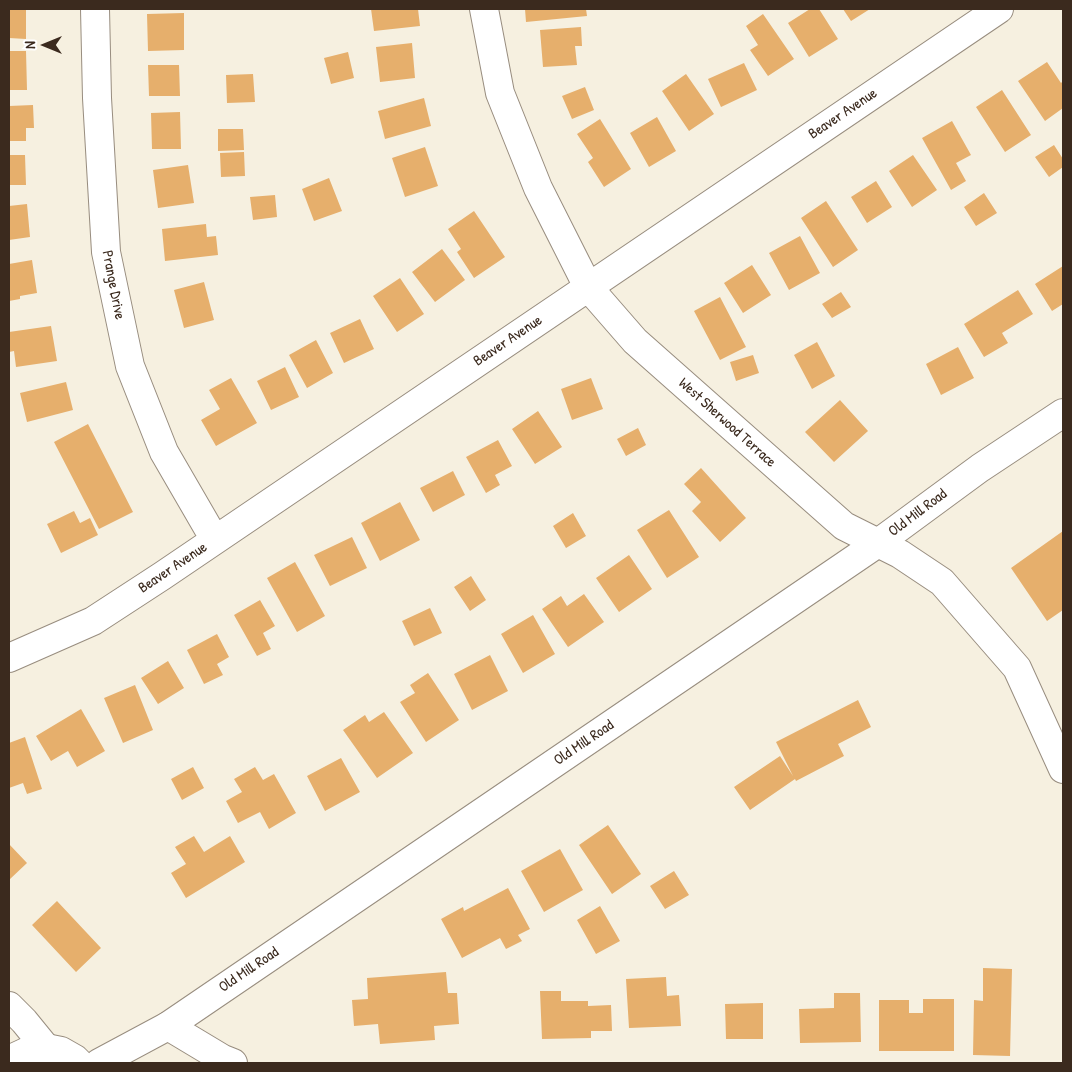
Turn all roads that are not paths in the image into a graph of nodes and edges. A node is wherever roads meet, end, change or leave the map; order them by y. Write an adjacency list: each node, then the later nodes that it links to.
1 (95, 9): 6 (street, Prange Drive)
2 (484, 9): 4 (street, West Sherwood Terrace)
3 (999, 9): 4 (street, Beaver Avenue)
4 (588, 287): 6 (street, Beaver Avenue); 7 (street, West Sherwood Terrace)
5 (1063, 413): 7 (street, Old Mill Road)
6 (215, 540): 8 (street, Beaver Avenue)
7 (878, 543): 9 (street, West Sherwood Terrace); 11 (street, Old Mill Road)
8 (9, 658)
9 (1063, 769)
10 (9, 1006): 12 (street)
11 (168, 1026): 15 (street, Old Mill Road); 16 (street)
12 (46, 1048): 13 (street); 14 (street)
13 (9, 1062)
14 (79, 1063)
15 (99, 1063)
16 (233, 1063)

